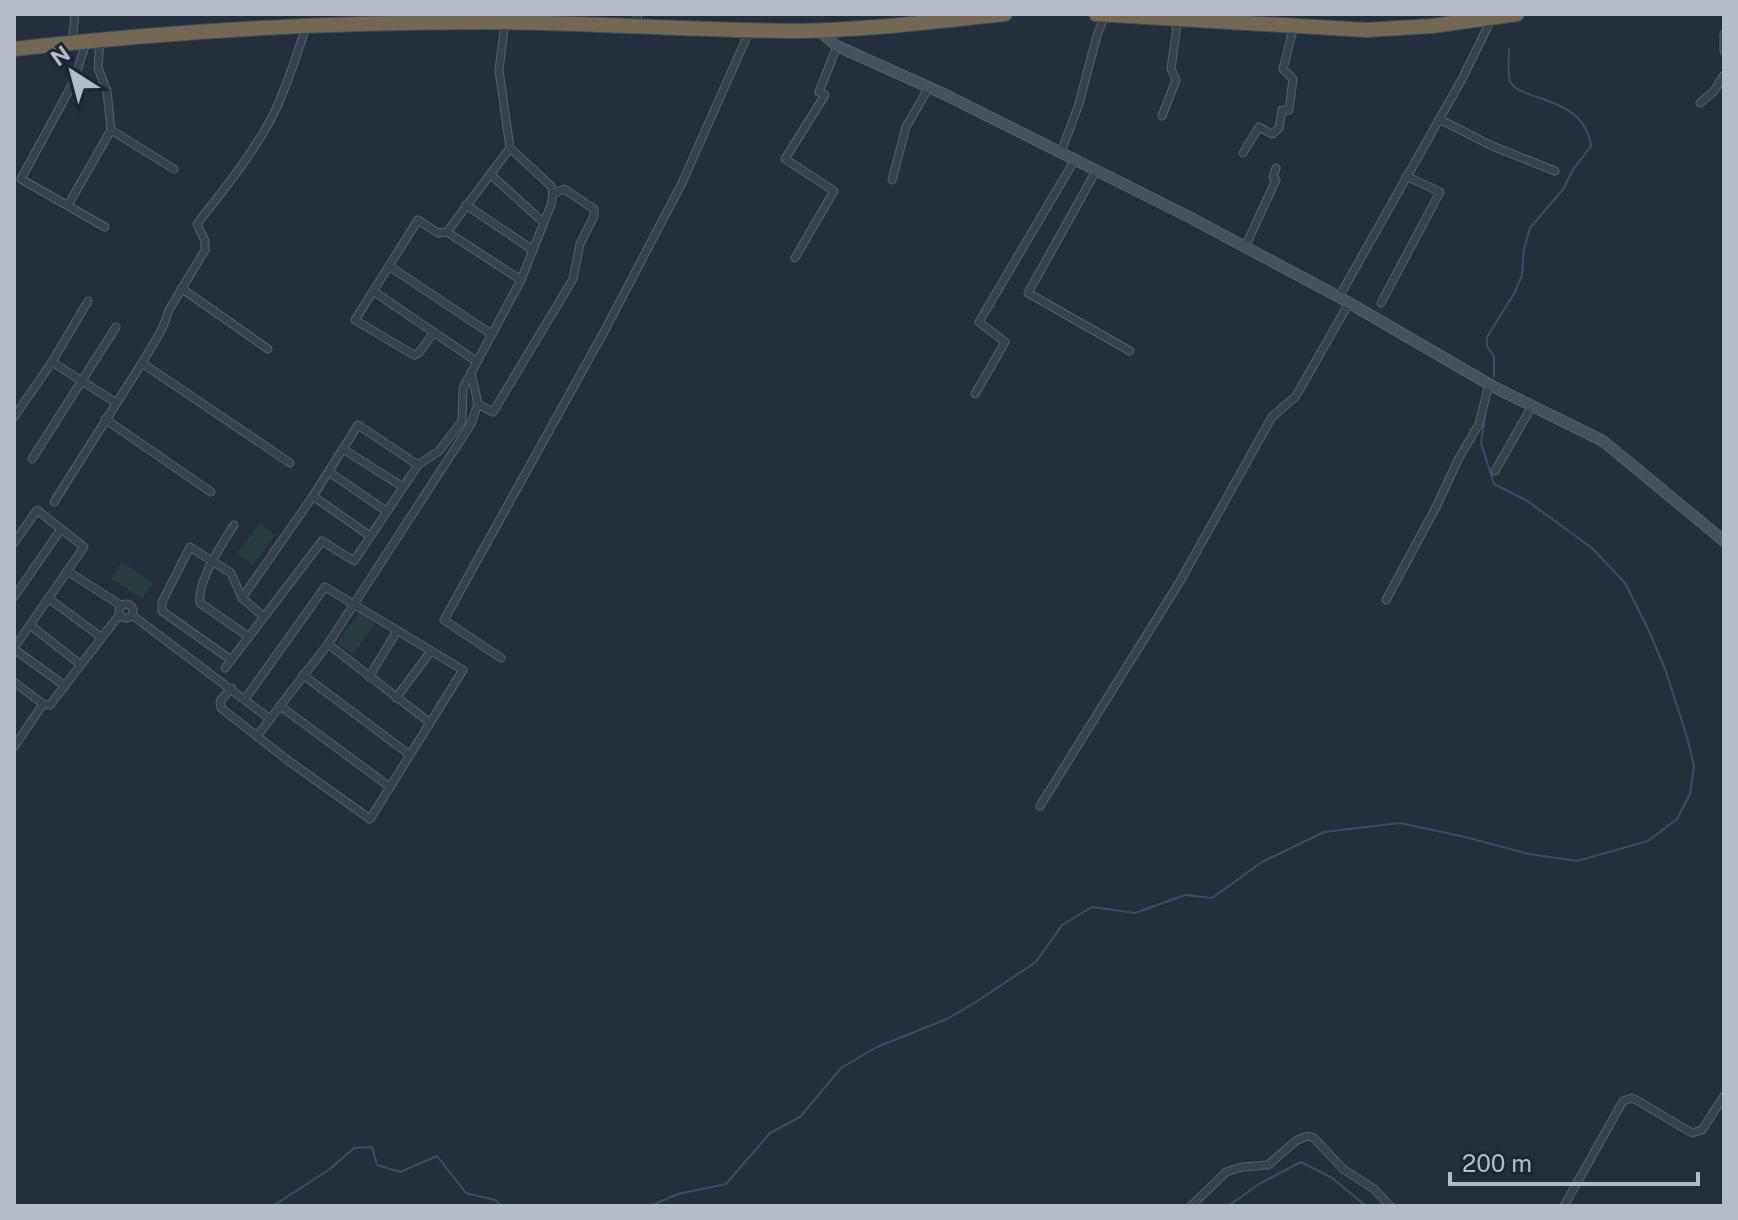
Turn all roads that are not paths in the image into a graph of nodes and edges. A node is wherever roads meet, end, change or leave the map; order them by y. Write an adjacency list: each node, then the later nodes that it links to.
1 (75, 14): 15 (street)
2 (1005, 14): 13 (highway)
3 (1096, 14): 4 (highway)
4 (1105, 14): 7 (highway); 26 (street)
5 (1517, 14): 6 (highway)
6 (1492, 17): 11 (highway); 23 (street)
7 (1178, 18): 11 (highway); 22 (street)
8 (637, 20): 9 (highway); 12 (highway)
9 (505, 22): 10 (highway); 25 (street)
10 (307, 25): 15 (highway); 47 (street)
11 (1294, 26): 27 (street)
12 (750, 30): 13 (highway); 101 (street)
13 (818, 30): 16 (street)
14 (1724, 34): 18 (street)
15 (86, 41): 17 (highway); 24 (street); 37 (street)
16 (837, 46): 20 (street); 44 (street)
17 (14, 49)
18 (1724, 51)
19 (1724, 75): 21 (street)
20 (929, 87): 26 (street); 35 (street)
21 (1700, 103)
22 (1162, 116)
23 (1439, 119): 32 (street); 34 (street)
24 (111, 130): 30 (street); 37 (street)
25 (510, 148): 33 (street); 36 (street)
26 (1061, 152): 28 (street)
27 (1243, 153)
28 (1074, 161): 31 (street); 63 (street)
29 (1276, 168): 42 (street)
30 (174, 169)
31 (1096, 171): 42 (street); 56 (street)
32 (1555, 171)
33 (490, 174): 38 (street); 39 (street)
34 (1406, 176): 49 (street); 51 (street)
35 (892, 180)
36 (553, 194): 39 (street); 65 (street)
37 (68, 205): 40 (street)
38 (466, 205): 41 (street); 43 (street)
39 (543, 222): 43 (street)
40 (105, 227)
41 (447, 232): 45 (street); 46 (street)
42 (1245, 247): 49 (street)
43 (533, 250): 46 (street)
44 (795, 258)
45 (389, 266): 48 (street); 54 (street)
46 (521, 280): 54 (street)
47 (181, 288): 55 (street); 59 (street)
48 (373, 291): 53 (street); 53 (street)
49 (1344, 300): 62 (street); 121 (street)
50 (88, 301): 58 (street)
51 (1381, 303)
52 (116, 327): 61 (street)
53 (434, 332): 57 (street)
54 (491, 334): 57 (street)
55 (268, 349)
56 (1130, 351)
57 (476, 361): 60 (street)
58 (52, 362): 61 (street); 67 (street)
59 (142, 363): 64 (street); 71 (street)
60 (471, 370): 65 (street); 72 (street)
61 (82, 381): 64 (street); 70 (street)
62 (1489, 384): 66 (street); 90 (street)
63 (975, 394)
64 (115, 402): 68 (street)
65 (478, 404): 91 (street)
66 (1532, 406): 73 (street); 83 (street)
67 (14, 417)
68 (105, 419): 76 (street); 78 (street)
69 (343, 449): 72 (street); 74 (street); 75 (street)
70 (32, 459)
71 (290, 463)
72 (418, 465): 75 (street)
73 (1495, 471)
74 (329, 472): 77 (street); 79 (street)
75 (403, 487): 79 (street)
76 (211, 492)
77 (313, 496): 82 (street); 89 (street)
78 (54, 502)
79 (386, 511): 82 (street)
80 (234, 525): 85 (street)
81 (61, 529): 84 (street); 86 (street); 87 (street)
82 (370, 536): 93 (street)
83 (1724, 541)
84 (14, 543)
85 (212, 562): 89 (street); 97 (street); 102 (street)
86 (67, 571): 88 (street); 92 (street)
87 (14, 597)
88 (48, 598): 94 (street); 96 (street)
89 (242, 598): 93 (street)
90 (1386, 600)
91 (353, 605): 95 (street); 98 (street); 112 (street)
92 (121, 610): 96 (street); 109 (street)
93 (264, 617): 97 (street)
94 (30, 625): 99 (street); 103 (street)
95 (397, 631): 100 (street); 106 (street)
96 (101, 637): 103 (street)
97 (249, 637): 102 (street)
98 (328, 644): 105 (street); 106 (street)
99 (14, 648): 108 (street)
100 (431, 651): 111 (street); 116 (street)
101 (501, 658)
102 (231, 660): 104 (street)
103 (81, 665): 108 (street)
104 (225, 668)
105 (303, 675): 114 (street); 119 (street)
106 (369, 677): 111 (street)
107 (18, 685): 110 (street); 113 (street)
108 (65, 686): 113 (street)
109 (232, 688): 112 (street); 117 (street)
110 (14, 697)
111 (396, 698): 116 (street)
112 (245, 699): 115 (street)
113 (43, 704): 118 (street)
114 (280, 706): 115 (street); 120 (street)
115 (270, 719): 117 (street)
116 (429, 722): 119 (street)
117 (257, 736): 120 (street)
118 (14, 747)
119 (410, 755): 120 (street)
120 (390, 787)
121 (1040, 806)
122 (1724, 1096): 125 (street)
123 (1191, 1206): 124 (street)
124 (1390, 1206)
125 (1564, 1206)

